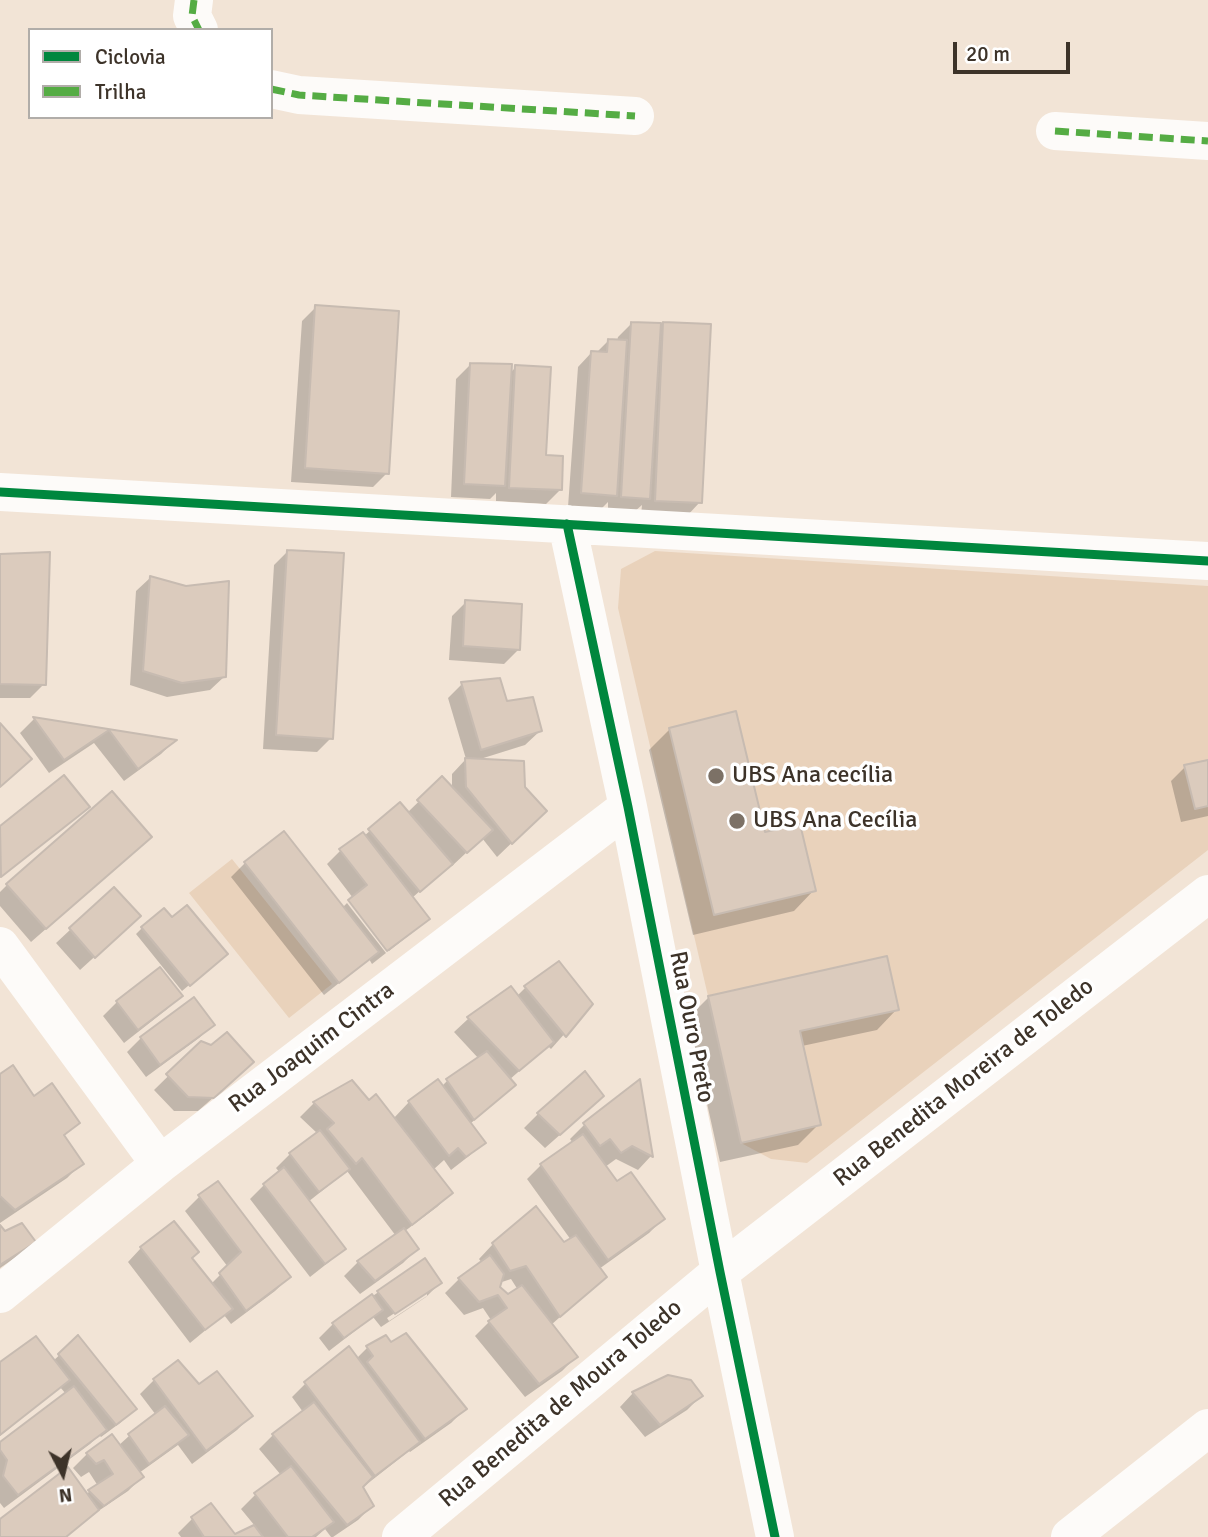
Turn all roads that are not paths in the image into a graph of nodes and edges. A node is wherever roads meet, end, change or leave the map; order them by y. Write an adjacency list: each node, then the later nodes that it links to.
1 (194, 0): 2 (street)
2 (198, 28)
3 (273, 90): 4 (street)
4 (635, 116)
5 (1055, 131): 6 (street)
6 (1208, 141)
7 (0, 492): 8 (street)
8 (567, 524): 9 (street); 10 (street, Rua Ouro Preto)
9 (1208, 561)
10 (628, 807): 13 (street, Rua Joaquim Cintra); 14 (street, Rua Ouro Preto)
11 (1208, 894): 14 (street, Rua Benedita Moreira de Toledo)
12 (0, 946): 13 (street)
13 (160, 1164): 15 (street, Rua Joaquim Cintra)
14 (720, 1272): 17 (street, Rua Benedita de Moura Toledo); 18 (street, Rua Ouro Preto)
15 (0, 1294)
16 (1208, 1428): 19 (street)
17 (401, 1537)
18 (775, 1537)
19 (1070, 1537)

